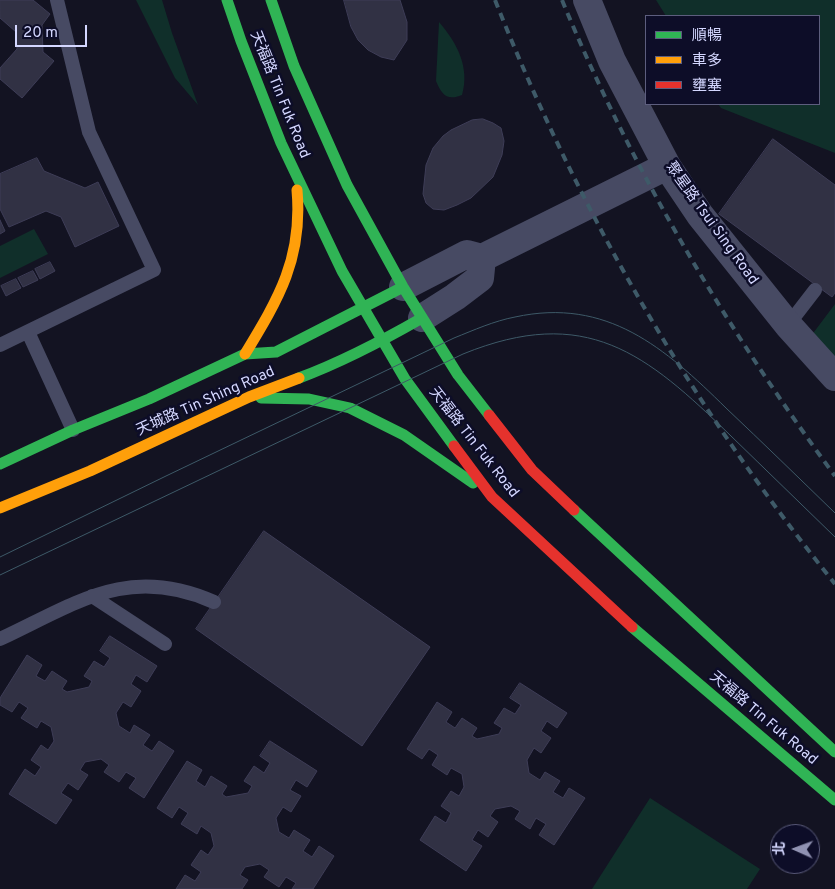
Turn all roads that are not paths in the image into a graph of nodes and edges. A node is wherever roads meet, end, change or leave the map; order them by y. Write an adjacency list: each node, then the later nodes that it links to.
1 (57, 0): 13 (lane)
2 (228, 0): 6 (main road, 天福路 Tin Fuk Road)
3 (271, 0): 8 (main road, 天福路 Tin Fuk Road)
4 (588, 0): 5 (street, 聚星路 Tsui Sing Road)
5 (667, 166): 7 (street); 12 (street, 聚星路 Tsui Sing Road)
6 (294, 174): 10 (main road, 天福路 Tin Fuk Road); 16 (main road)
7 (482, 258): 8 (street); 11 (street)
8 (403, 287): 10 (main road, 天城路 Tin Shing Road); 11 (main road, 天福路 Tin Fuk Road)
9 (815, 290): 12 (lane)
10 (365, 307): 14 (main road, 天福路 Tin Fuk Road); 16 (main road, 天城路 Tin Shing Road)
11 (422, 318): 14 (main road, 天城路 Tin Shing Road); 29 (main road, 天福路 Tin Fuk Road)
12 (788, 326): 17 (street, 聚星路 Tsui Sing Road)
13 (28, 332): 15 (lane); 19 (lane)
14 (383, 340): 18 (main road, 天城路 Tin Shing Road); 22 (main road, 天福路 Tin Fuk Road)
15 (0, 345)
16 (245, 354): 19 (main road, 天城路 Tin Shing Road)
17 (835, 377)
18 (249, 397): 21 (main road, 天城路 Tin Shing Road); 22 (main road)
19 (73, 430): 20 (main road, 天城路 Tin Shing Road)
20 (0, 464)
21 (90, 471): 23 (main road); 24 (main road, 天城路 Tin Shing Road)
22 (492, 497): 30 (main road, 天福路 Tin Fuk Road)
23 (33, 507)
24 (0, 508)
25 (92, 596): 26 (lane); 27 (lane); 28 (lane)
26 (214, 602)
27 (0, 639)
28 (165, 644)
29 (835, 752)
30 (835, 800)

